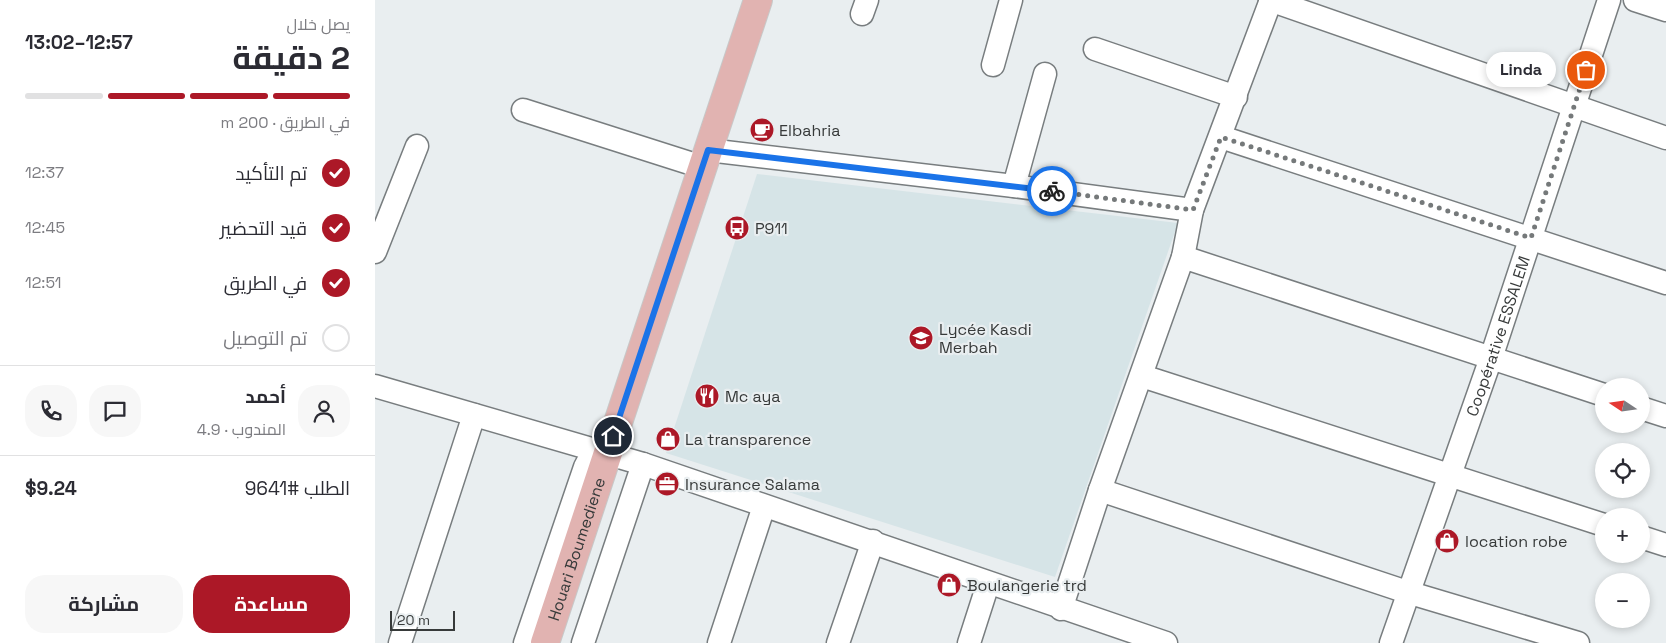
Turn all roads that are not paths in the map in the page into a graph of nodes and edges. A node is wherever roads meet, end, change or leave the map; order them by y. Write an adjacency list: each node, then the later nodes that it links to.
1 (758, 0): 16 (main road, Houari Boumediene)
2 (1011, 0): 8 (street)
3 (1270, 0): 10 (street); 11 (street)
4 (1609, 0): 11 (street, Coopérative ESSALEM)
5 (1635, 0): 6 (street)
6 (1666, 10)
7 (1095, 49): 10 (street)
8 (993, 65)
9 (1045, 74): 17 (street)
10 (1236, 97): 13 (street)
11 (1575, 106): 14 (street); 19 (street, Coopérative ESSALEM)
12 (523, 110): 16 (street)
13 (1221, 137): 18 (street); 19 (street)
14 (1666, 138)
15 (417, 146): 20 (street)
16 (705, 158): 17 (street); 30 (main road, Houari Boumediene)
17 (1014, 186): 18 (street)
18 (1193, 210): 21 (street)
19 (1531, 238): 22 (street); 23 (street, Coopérative ESSALEM)
20 (375, 252)
21 (1183, 257): 23 (street); 24 (street)
22 (1666, 283)
23 (1491, 358): 26 (street); 32 (street, Coopérative ESSALEM)
24 (1143, 376): 32 (street); 33 (street)
25 (375, 386): 28 (street)
26 (1595, 392)
27 (1650, 411): 29 (street)
28 (474, 415): 30 (street); 43 (street)
29 (1666, 416)
30 (601, 452): 31 (street); 44 (street); 45 (main road, Houari Boumediene)
31 (643, 464): 34 (street); 46 (street)
32 (1449, 476): 35 (street); 40 (street, Coopérative ESSALEM)
33 (1100, 490): 40 (street); 41 (street)
34 (764, 506): 37 (street); 47 (street)
35 (1595, 522)
36 (1650, 540): 38 (street)
37 (873, 542): 39 (street); 48 (street)
38 (1666, 545)
39 (988, 584): 41 (street); 49 (street)
40 (1407, 592): 51 (street, Coopérative ESSALEM); 52 (street)
41 (1061, 609): 42 (street)
42 (1105, 633): 50 (street)
43 (400, 643)
44 (525, 643)
45 (545, 643)
46 (583, 643)
47 (719, 643)
48 (839, 643)
49 (969, 643)
50 (1166, 643)
51 (1391, 643)
52 (1578, 643)

